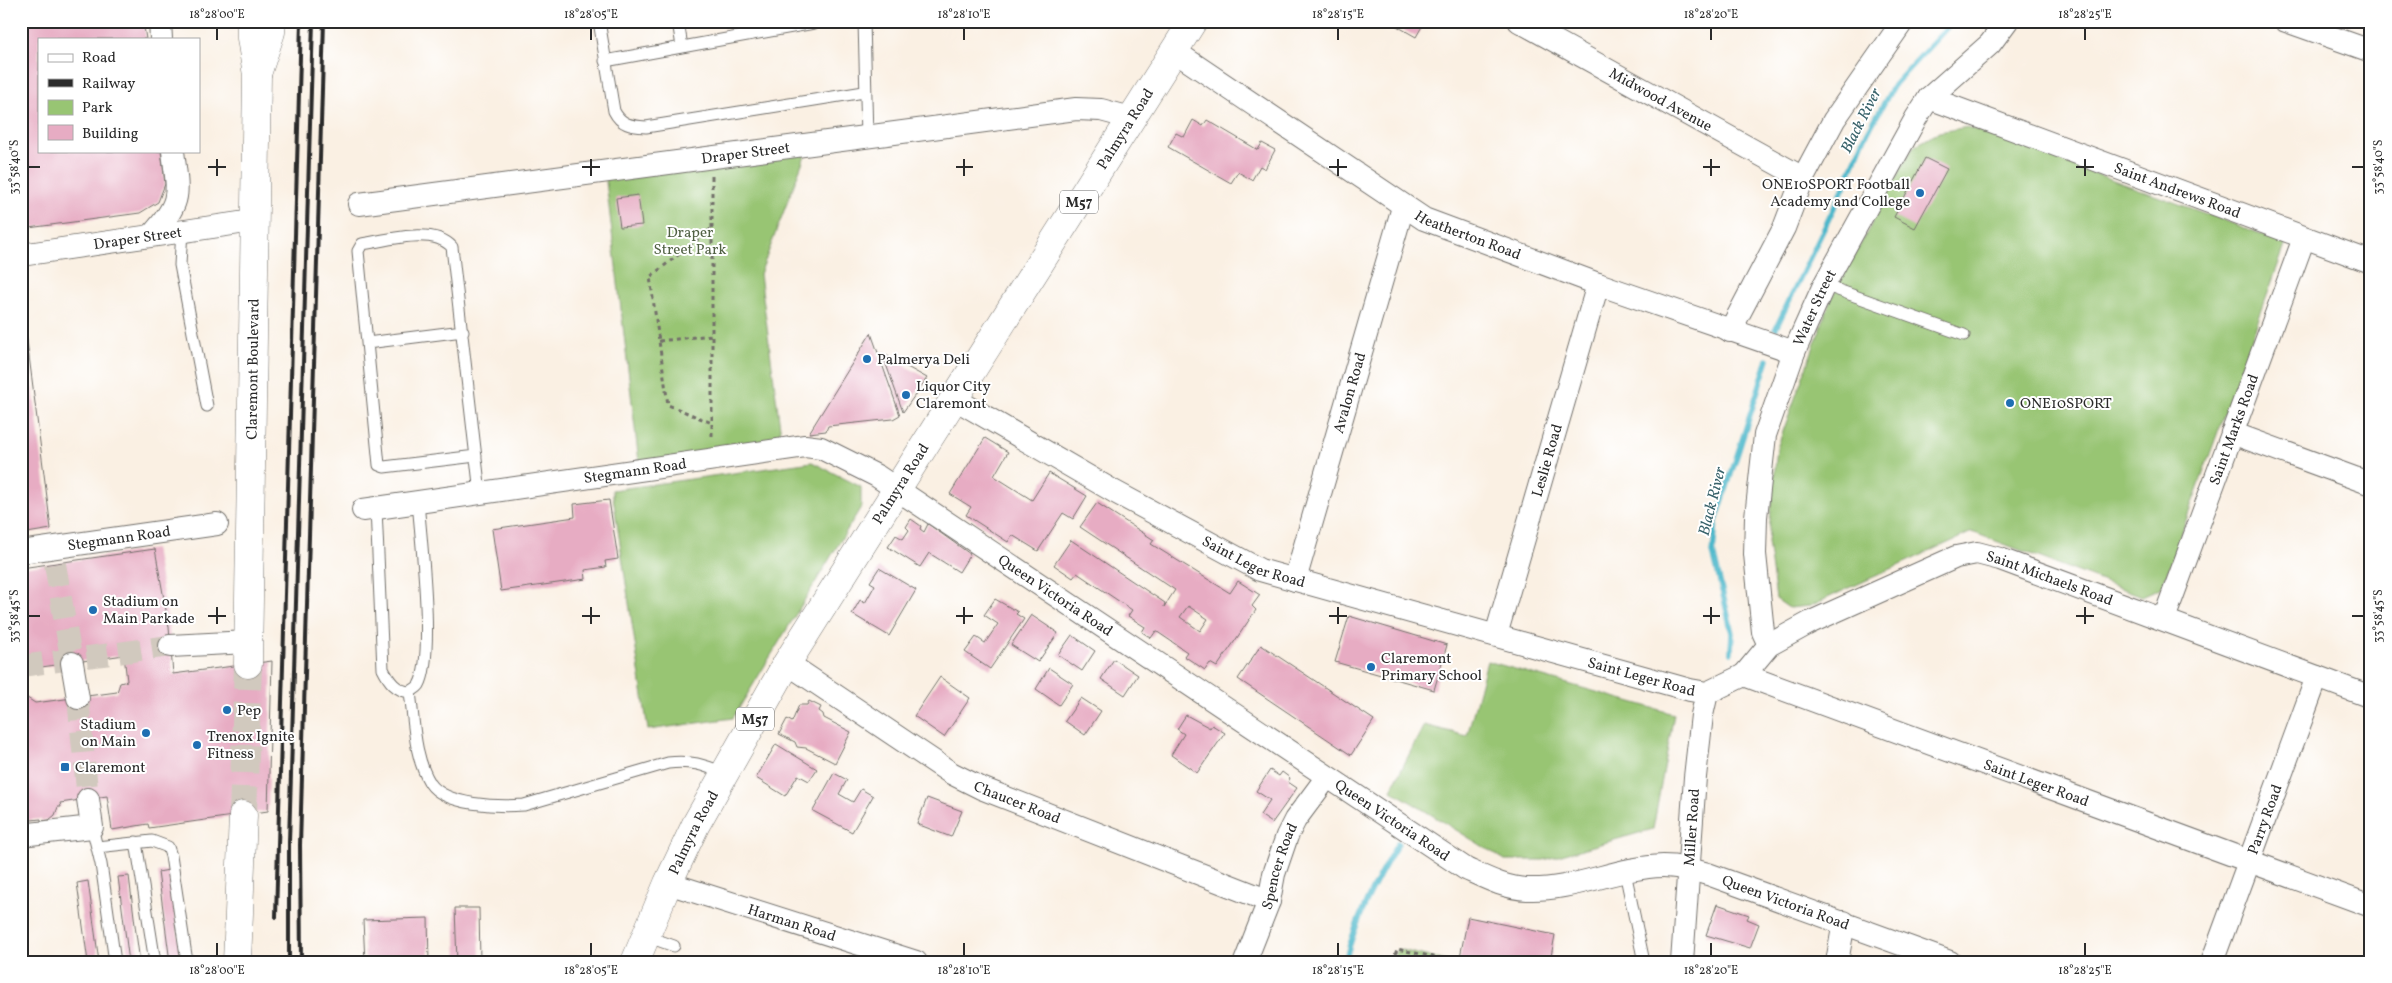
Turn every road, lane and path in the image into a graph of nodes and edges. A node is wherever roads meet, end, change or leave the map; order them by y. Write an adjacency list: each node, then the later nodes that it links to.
1 (160, 21): 14 (street)
2 (251, 21): 19 (main road, Claremont Boulevard)
3 (272, 21): 19 (main road, Claremont Boulevard)
4 (599, 21): 18 (lane)
5 (678, 21): 15 (lane)
6 (825, 21): 13 (lane)
7 (864, 21): 20 (lane)
8 (1193, 21): 16 (main road, Palmyra Road / M57)
9 (1519, 21): 26 (street, Midwood Avenue)
10 (1903, 21): 26 (street)
11 (2008, 21): 21 (street, Water Street)
12 (2286, 21): 17 (street)
13 (807, 23): 15 (lane)
14 (161, 38)
15 (682, 47): 18 (lane)
16 (1174, 51): 22 (main road, Palmyra Road / M57); 28 (street, Heatherton Road)
17 (2371, 52)
18 (605, 61): 20 (lane)
19 (257, 75): 29 (main road, Claremont Boulevard)
20 (864, 92): 23 (lane)
21 (1929, 98): 33 (street, Saint Andrews Road); 37 (street, Water Street)
22 (1131, 118): 23 (street, Draper Street); 45 (main road, Palmyra Road / M57)
23 (867, 137): 25 (street, Draper Street)
24 (173, 152): 32 (street)
25 (712, 158): 27 (street, Draper Street); 30 (path)
26 (1803, 178): 39 (street)
27 (359, 204)
28 (1403, 207): 36 (street, Heatherton Road); 58 (street, Avalon Road)
29 (253, 221): 31 (street, Draper Street); 63 (main road, Claremont Boulevard)
30 (712, 229): 40 (path); 42 (path)
31 (182, 230): 32 (street, Draper Street); 46 (lane)
32 (152, 234): 34 (street, Draper Street)
33 (2304, 238): 35 (street, Saint Andrews Road); 48 (street, Saint Marks Road)
34 (21, 255)
35 (2371, 262)
36 (1598, 284): 39 (street, Heatherton Road); 60 (street, Leslie Road)
37 (1824, 285): 41 (lane); 44 (street, Water Street)
38 (463, 331): 43 (lane); 43 (lane); 49 (lane)
39 (1730, 331): 44 (street, Heatherton Road)
40 (712, 335): 42 (path); 47 (path)
41 (1964, 335)
42 (659, 341): 47 (path)
43 (367, 343): 49 (lane)
44 (1794, 352): 61 (street, Water Street)
45 (954, 398): 52 (main road, Palmyra Road / M57); 58 (street, Saint Leger Road)
46 (207, 406)
47 (712, 423): 50 (path)
48 (2232, 433): 51 (street); 59 (street, Saint Marks Road)
49 (476, 456): 53 (lane)
50 (712, 460): 52 (street, Stegmann Road); 53 (street, Stegmann Road)
51 (2371, 484)
52 (898, 489): 65 (main road, Palmyra Road / M57); 73 (street, Queen Victoria Road)
53 (480, 493): 54 (street, Stegmann Road)
54 (418, 502): 55 (street, Stegmann Road); 68 (lane)
55 (370, 509): 68 (lane)
56 (217, 524): 57 (street, Stegmann Road)
57 (21, 552)
58 (1294, 580): 60 (street, Saint Leger Road)
59 (2164, 619): 61 (street, Saint Michaels Road); 67 (street, Saint Michaels Road)
60 (1496, 635): 69 (street, Saint Leger Road)
61 (1769, 645): 66 (street, Saint Michaels Road)
62 (170, 646): 63 (street)
63 (248, 653)
64 (72, 663): 71 (street)
65 (787, 663): 72 (main road, Palmyra Road / M57); 83 (street, Chaucer Road)
66 (1744, 675): 69 (street, Saint Leger Road); 79 (street, Saint Leger Road)
67 (2317, 676): 70 (street, Saint Michaels Road); 79 (street, Parry Road)
68 (410, 692): 72 (lane)
69 (1707, 693): 80 (street, Miller Road)
70 (2371, 697)
71 (78, 698)
72 (724, 773): 82 (main road, Palmyra Road / M57)
73 (1326, 777): 81 (street, Queen Victoria Road); 83 (street, Spencer Road)
74 (88, 799): 77 (street)
75 (243, 815): 91 (main road)
76 (21, 835): 77 (street)
77 (95, 837): 78 (lane); 88 (lane)
78 (136, 842): 89 (lane); 90 (lane)
79 (2248, 862): 84 (street, Saint Leger Road); 101 (street, Parry Road)
80 (1689, 869): 81 (street, Queen Victoria Road); 85 (street, Queen Victoria Road); 98 (street, Miller Road)
81 (1625, 872): 97 (lane)
82 (668, 882): 86 (main road, Palmyra Road / M57); 93 (street, Harman Road)
83 (1269, 901): 94 (street, Spencer Road)
84 (2371, 906)
85 (1844, 922): 99 (street); 100 (street, Queen Victoria Road)
86 (646, 936): 87 (lane); 92 (main road, Palmyra Road / M57)
87 (674, 946)
88 (115, 962)
89 (155, 962)
90 (187, 962)
91 (237, 962)
92 (635, 962)
93 (916, 962)
94 (1245, 962)
95 (1393, 962): 96 (path)
96 (1457, 962)
97 (1644, 962)
98 (1682, 962)
99 (1836, 962)
100 (1950, 962)
101 (2212, 962)

